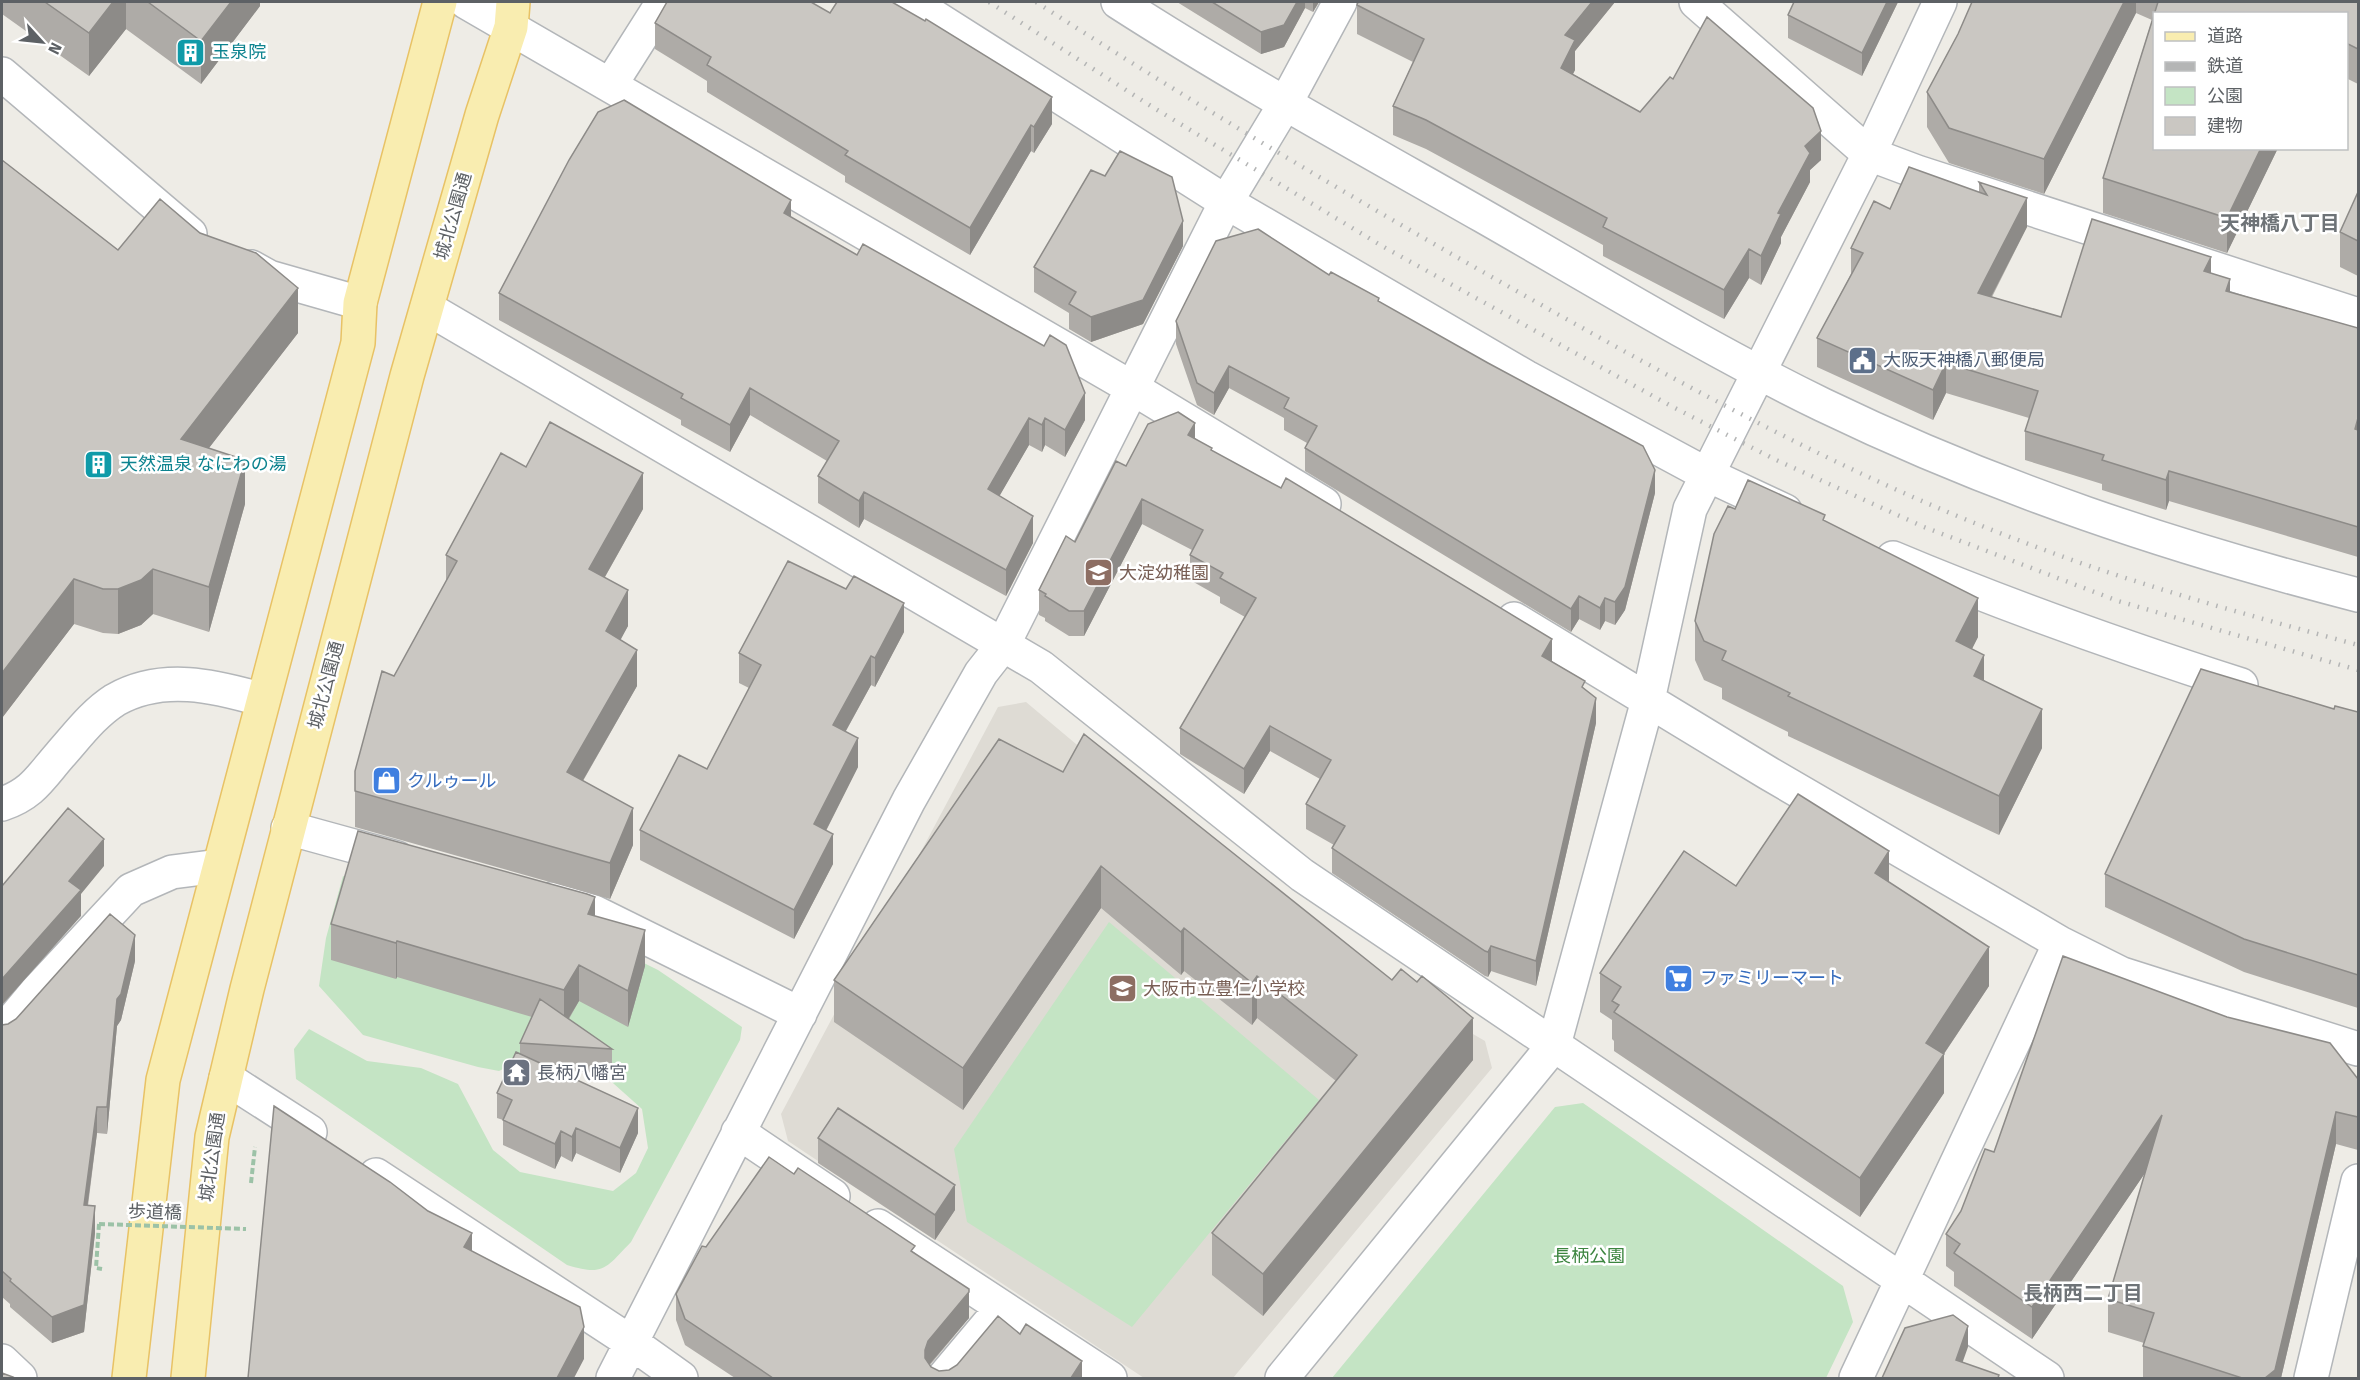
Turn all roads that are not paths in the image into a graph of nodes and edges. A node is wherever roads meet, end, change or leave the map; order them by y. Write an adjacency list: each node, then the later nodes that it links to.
1 (440, 2): 15 (main road)
2 (466, 2): 9 (street)
3 (663, 2): 11 (street)
4 (911, 2): 14 (street)
5 (1118, 2): 12 (street)
6 (1340, 2): 12 (street)
7 (1696, 2): 13 (street)
8 (1941, 2): 13 (street)
9 (518, 10): 11 (street); 16 (main road, 城北公園通)
10 (2, 74): 15 (street)
11 (611, 84): 19 (street)
12 (1286, 104): 14 (street); 18 (street)
13 (1869, 154): 17 (street); 18 (street)
14 (1226, 202): 19 (street); 20 (street)
15 (360, 303): 28 (main road)
16 (427, 308): 26 (street); 31 (main road, 城北公園通)
17 (2358, 315)
18 (1753, 385): 20 (street); 24 (street)
19 (1134, 389): 21 (street); 26 (street)
20 (1712, 463): 22 (street); 29 (street)
21 (1345, 517)
22 (1814, 524)
23 (1865, 547): 27 (street)
24 (2358, 596)
25 (1487, 602): 29 (street)
26 (1003, 645): 36 (street); 38 (street)
27 (2268, 693)
28 (263, 700): 30 (street); 32 (main road)
29 (1648, 700): 35 (street); 38 (street)
30 (2, 804)
31 (288, 828): 33 (street); 40 (main road, 城北公園通)
32 (219, 866): 37 (street); 48 (main road)
33 (429, 866)
34 (528, 892): 36 (street)
35 (2060, 943): 39 (street); 43 (street)
36 (800, 1014): 41 (street)
37 (2, 1034)
38 (1554, 1045): 43 (street); 54 (street)
39 (2358, 1049)
40 (226, 1078): 45 (street); 49 (main road, 城北公園通)
41 (738, 1132): 44 (street); 45 (street)
42 (2358, 1180): 57 (street)
43 (1905, 1282): 55 (street); 56 (street)
44 (1001, 1309): 52 (street); 53 (street)
45 (632, 1343): 50 (street); 51 (street)
46 (2, 1361): 47 (street)
47 (20, 1378)
48 (129, 1378)
49 (188, 1378)
50 (613, 1378)
51 (681, 1378)
52 (944, 1378)
53 (1110, 1378)
54 (1282, 1378)
55 (1856, 1378)
56 (2047, 1378)
57 (2312, 1378)

